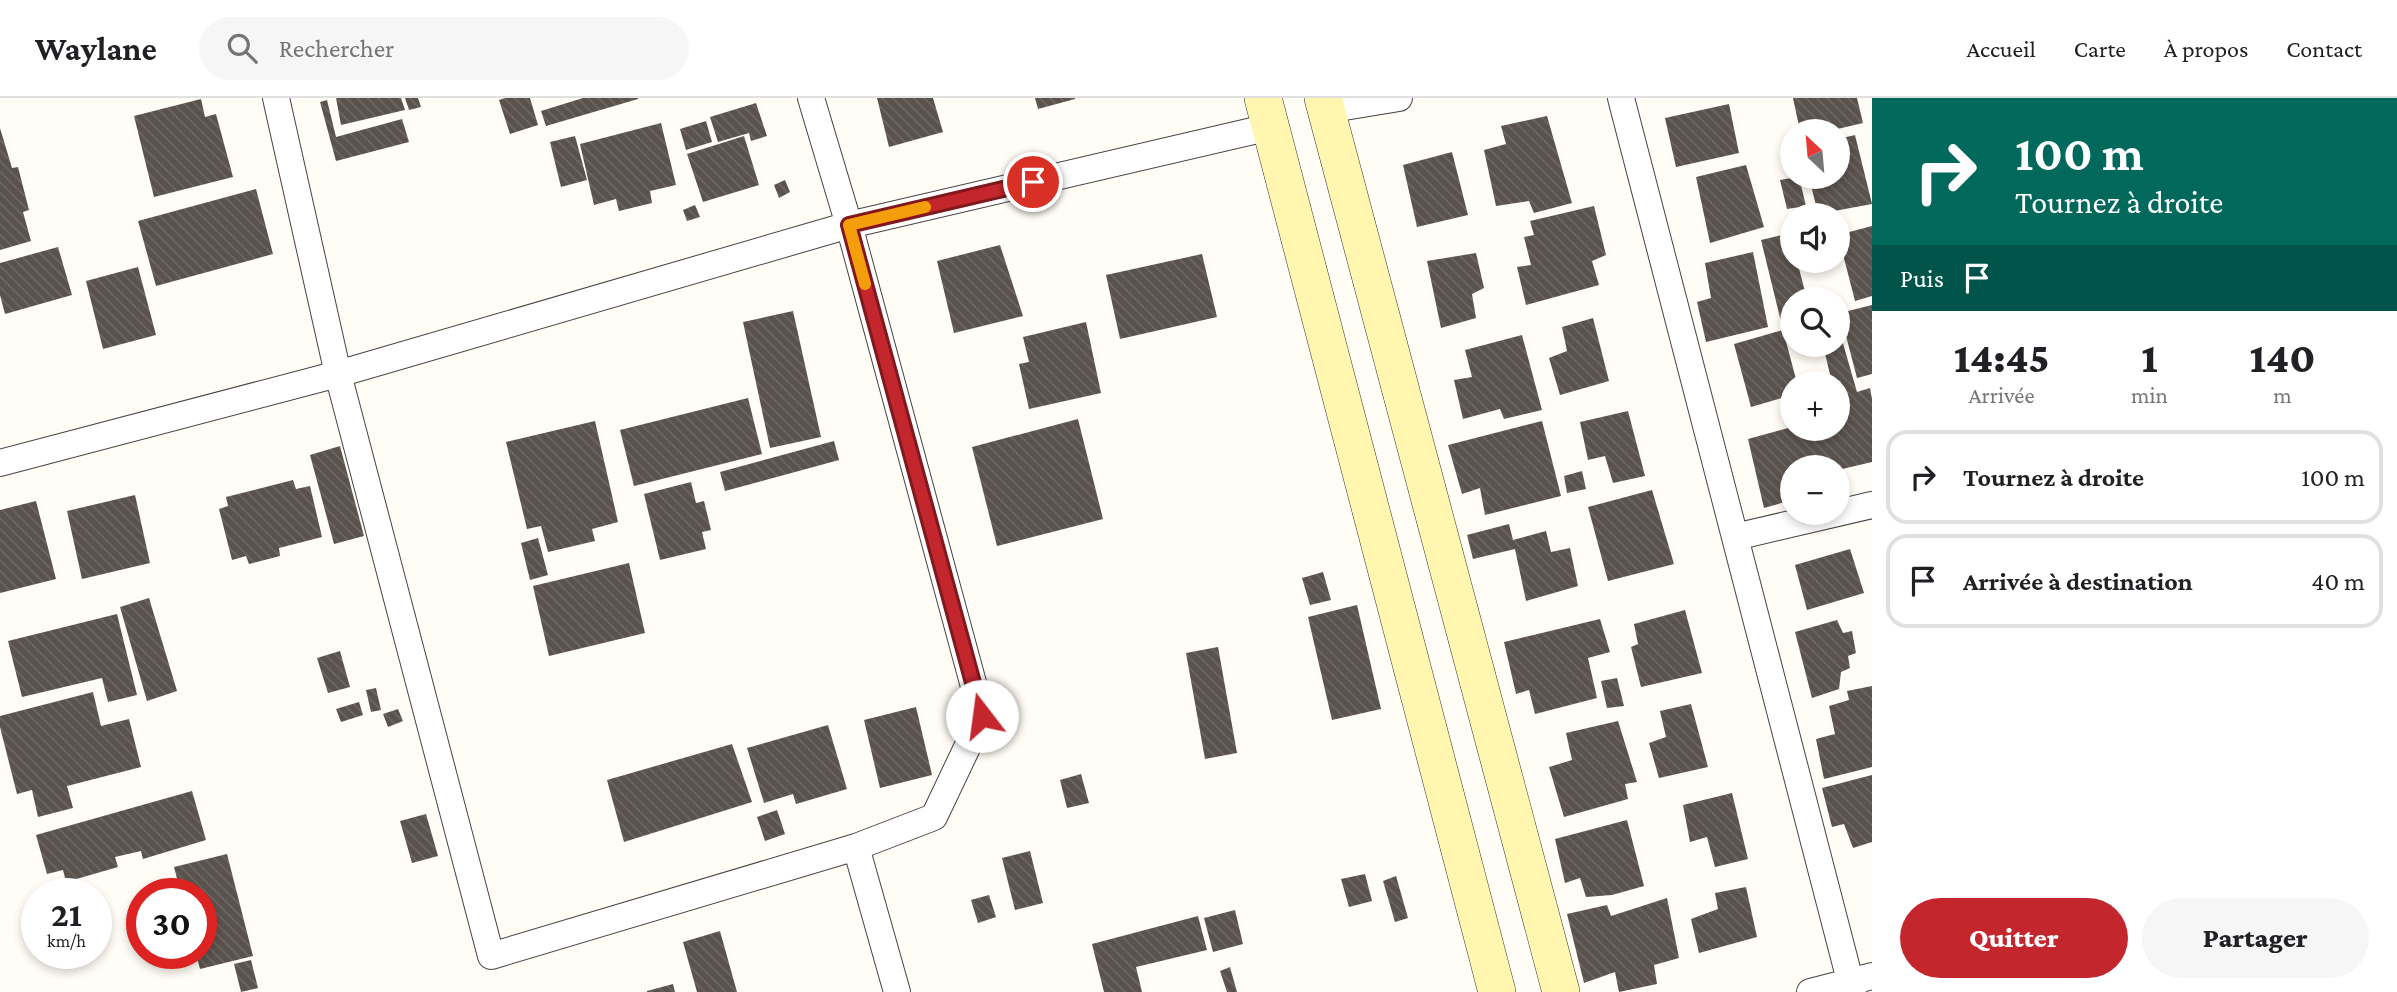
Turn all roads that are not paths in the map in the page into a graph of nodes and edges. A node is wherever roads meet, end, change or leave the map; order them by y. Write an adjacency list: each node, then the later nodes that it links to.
1 (276, 98): 8 (street)
2 (811, 98): 7 (street)
3 (1399, 98): 5 (street)
4 (1621, 98): 11 (street)
5 (1325, 104): 16 (street)
6 (1266, 112): 7 (street); 15 (street)
7 (849, 225): 8 (street); 12 (street)
8 (338, 374): 9 (street); 12 (street)
9 (0, 463)
10 (1872, 505): 11 (street)
11 (1735, 537): 13 (street)
12 (856, 847): 14 (street)
13 (1858, 983): 17 (street)
14 (897, 992)
15 (1497, 992)
16 (1561, 992)
17 (1810, 992)

